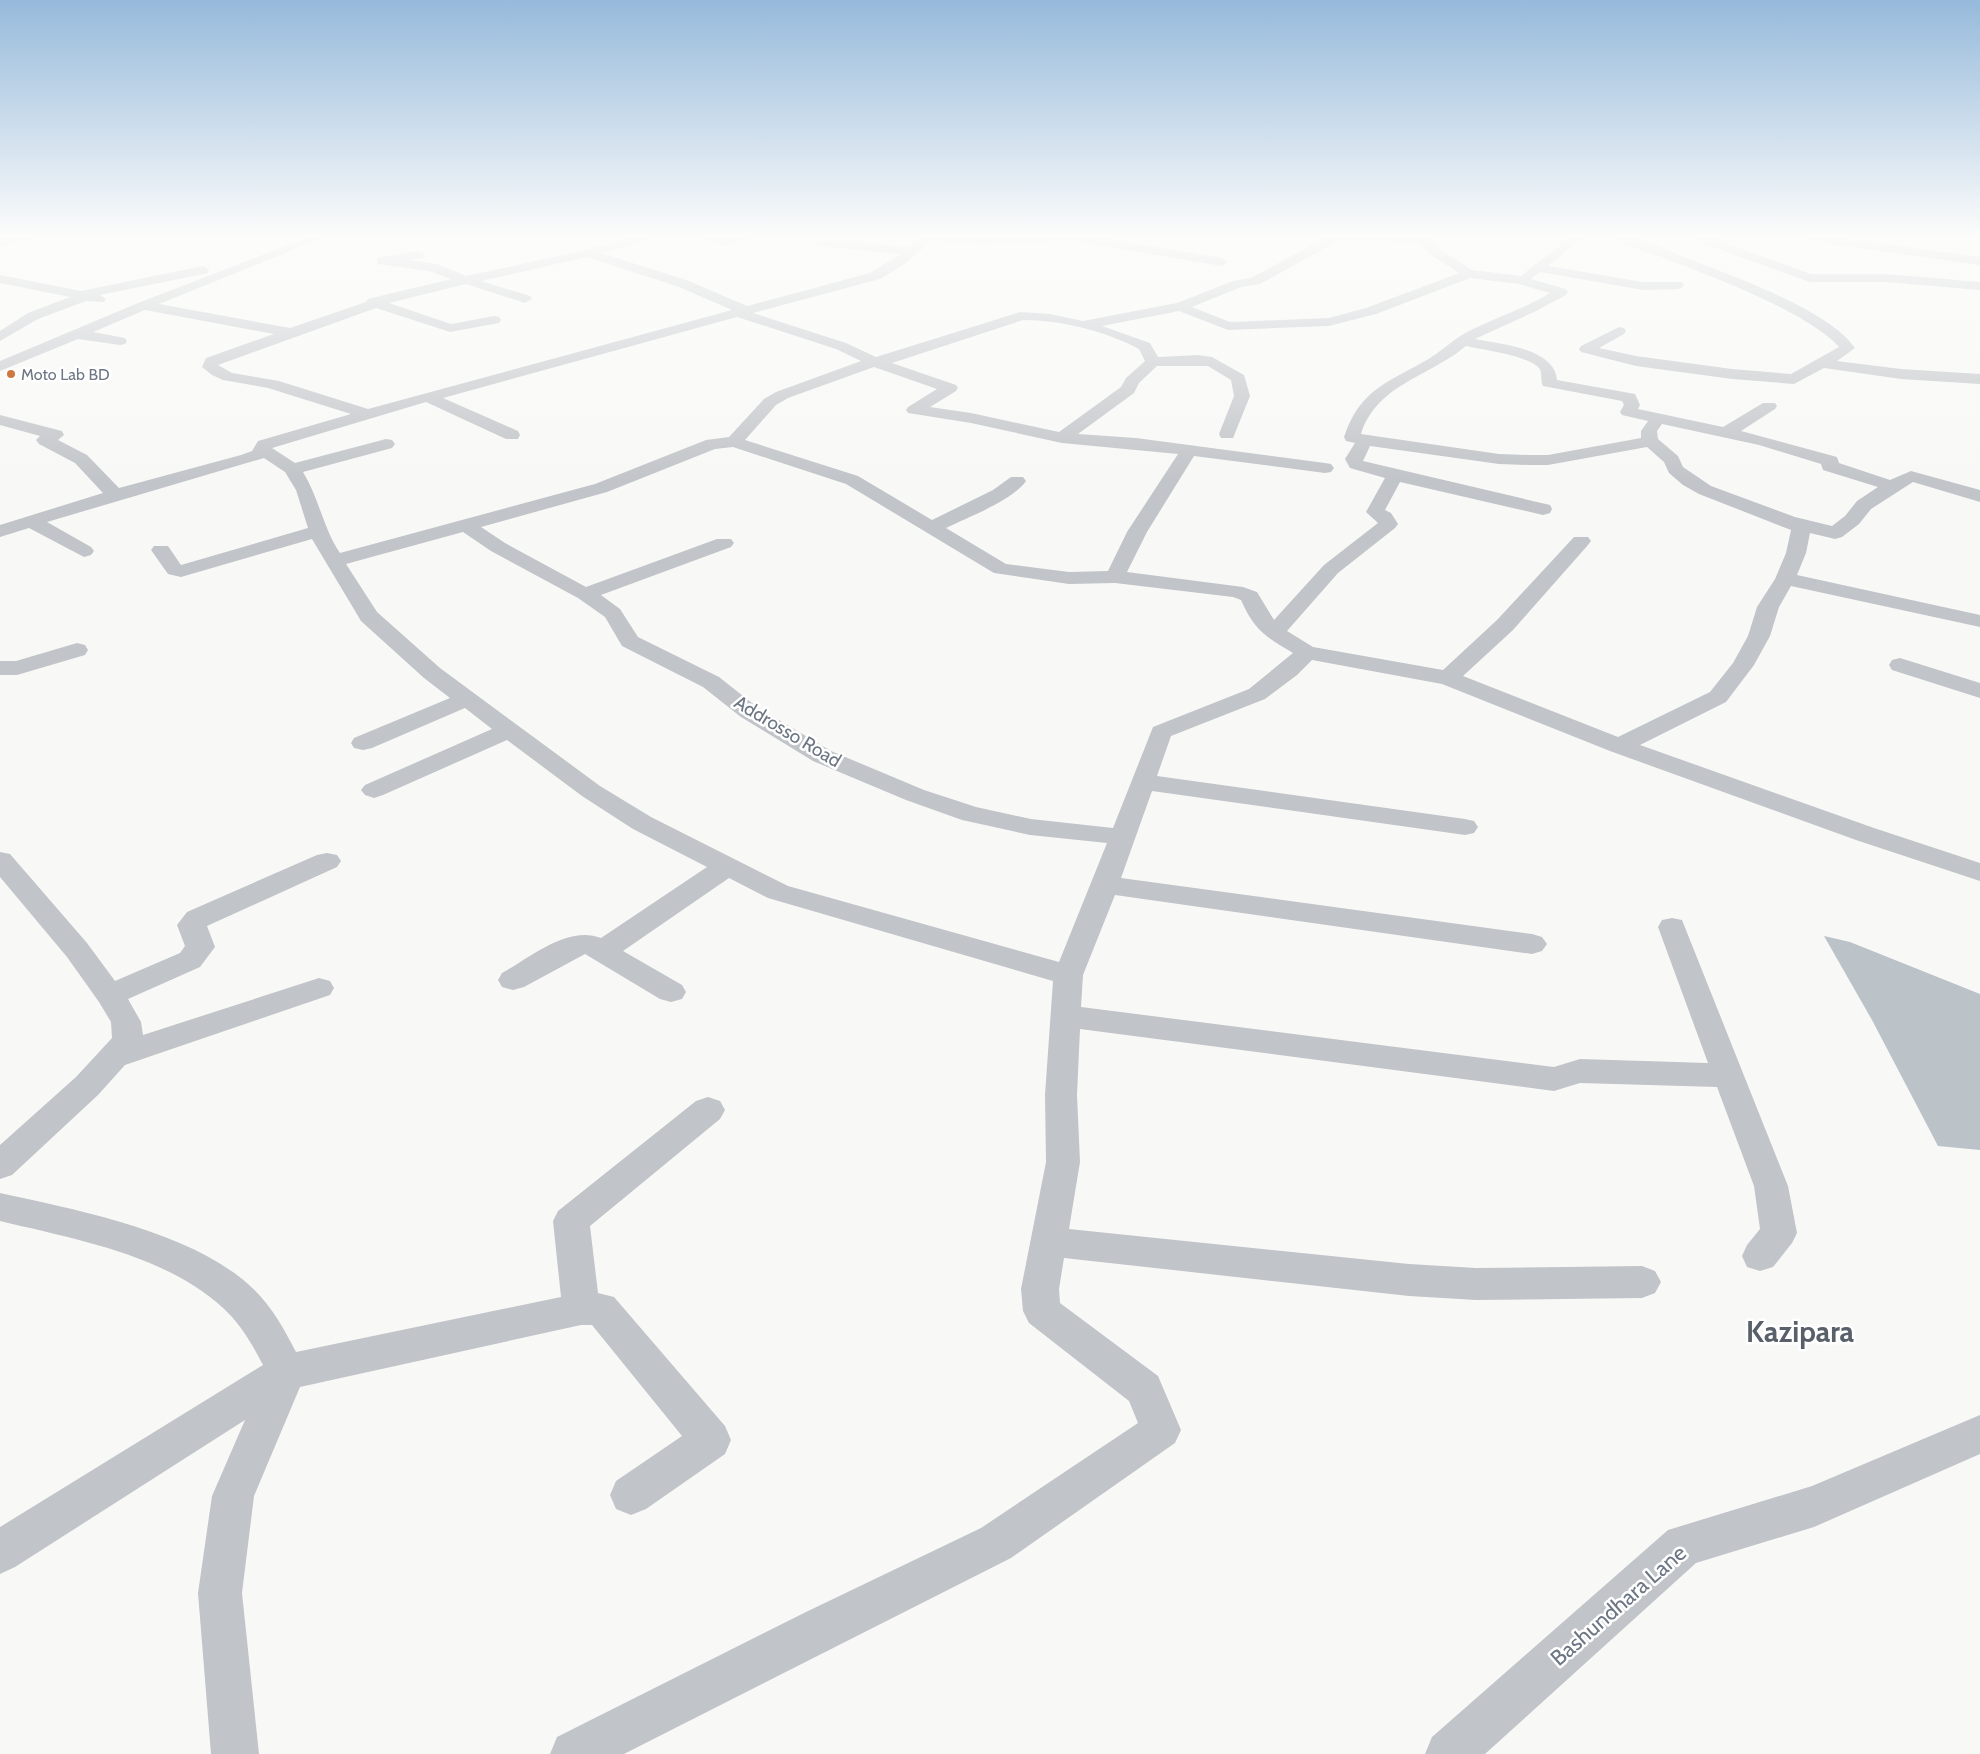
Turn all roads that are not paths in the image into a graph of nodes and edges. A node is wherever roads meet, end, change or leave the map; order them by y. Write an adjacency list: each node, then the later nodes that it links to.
1 (29, 319): 21 (street)
2 (89, 319): 24 (street)
3 (111, 319): 20 (street)
4 (213, 319): 19 (street)
5 (328, 319): 19 (street)
6 (423, 319): 16 (street)
7 (717, 319): 30 (street)
8 (763, 319): 25 (street)
9 (1011, 319): 25 (street)
10 (1042, 319): 17 (street)
11 (1114, 319): 17 (street)
12 (1210, 319): 13 (street)
13 (1343, 319)
14 (1507, 319): 23 (street)
15 (1810, 319): 27 (street)
16 (494, 320)
17 (1080, 325): 26 (street)
18 (1619, 331): 27 (street)
19 (291, 333): 32 (street)
20 (74, 334): 22 (street); 28 (street)
21 (0, 337)
22 (120, 340)
23 (1463, 341): 34 (street); 39 (street)
24 (0, 356)
25 (874, 362): 38 (street); 41 (street)
26 (1153, 362): 36 (street); 38 (street)
27 (1819, 363): 29 (street)
28 (0, 366)
29 (1980, 379)
30 (428, 397): 32 (street); 37 (street)
31 (1769, 406): 35 (street)
32 (366, 414): 43 (street)
33 (0, 420): 50 (street)
34 (1657, 420): 35 (street); 40 (street)
35 (1726, 433): 49 (street)
36 (1227, 434)
37 (512, 435)
38 (1062, 438): 44 (street)
39 (1364, 440): 40 (street); 47 (street)
40 (1650, 441): 54 (street)
41 (734, 442): 55 (street); 56 (street)
42 (386, 444): 46 (street)
43 (263, 450): 46 (street); 50 (street)
44 (1189, 450): 45 (street); 64 (street)
45 (1326, 468)
46 (292, 469): 58 (street)
47 (1395, 475): 52 (street); 68 (street)
48 (1017, 481): 56 (street)
49 (1892, 486): 51 (street); 54 (street)
50 (115, 495): 53 (street)
51 (1980, 496)
52 (1543, 509)
53 (31, 521): 57 (street); 61 (street)
54 (1790, 522): 65 (street)
55 (466, 525): 63 (street); 66 (street, Addrosso Road)
56 (930, 528): 64 (street)
57 (0, 531)
58 (319, 531): 62 (street); 63 (street)
59 (1581, 541): 73 (street)
60 (724, 543): 66 (street)
61 (84, 550)
62 (161, 550)
63 (334, 561): 75 (street)
64 (1115, 577): 68 (street)
65 (1785, 579): 67 (street); 78 (street)
66 (585, 594): 82 (street, Addrosso Road)
67 (1980, 621)
68 (1274, 633): 70 (street)
69 (77, 650): 72 (street)
70 (1307, 652): 73 (street); 79 (street)
71 (1900, 665): 74 (street)
72 (0, 668)
73 (1448, 678): 78 (street)
74 (1980, 691)
75 (467, 699): 76 (street); 77 (street)
76 (509, 730): 80 (street); 85 (street)
77 (363, 743)
78 (1619, 746): 86 (street)
79 (1143, 782): 81 (street); 82 (street)
80 (374, 790)
81 (1465, 827)
82 (1123, 837): 87 (street)
83 (0, 860): 95 (street)
84 (327, 861): 95 (street)
85 (726, 866): 90 (street); 91 (street)
86 (1980, 872)
87 (1106, 885): 89 (street); 91 (street)
88 (1672, 927): 98 (street)
89 (1532, 944)
90 (604, 950): 92 (street); 94 (street)
91 (1068, 975): 96 (street)
92 (513, 980)
93 (319, 988): 97 (street)
94 (671, 992)
95 (110, 995): 97 (street)
96 (1066, 1016): 98 (street); 102 (street)
97 (116, 1056): 100 (street)
98 (1728, 1075): 103 (street)
99 (708, 1110): 105 (street)
100 (0, 1165)
101 (0, 1208): 106 (street)
102 (1050, 1242): 104 (street); 111 (street)
103 (1760, 1256)
104 (1642, 1282)
105 (581, 1309): 106 (street); 108 (street)
106 (286, 1372): 109 (street); 110 (street)
107 (1980, 1434): 112 (street, Bashundhara Lane)
108 (631, 1495)
109 (0, 1552)
110 (235, 1754)
111 (574, 1754)
112 (1449, 1754)

